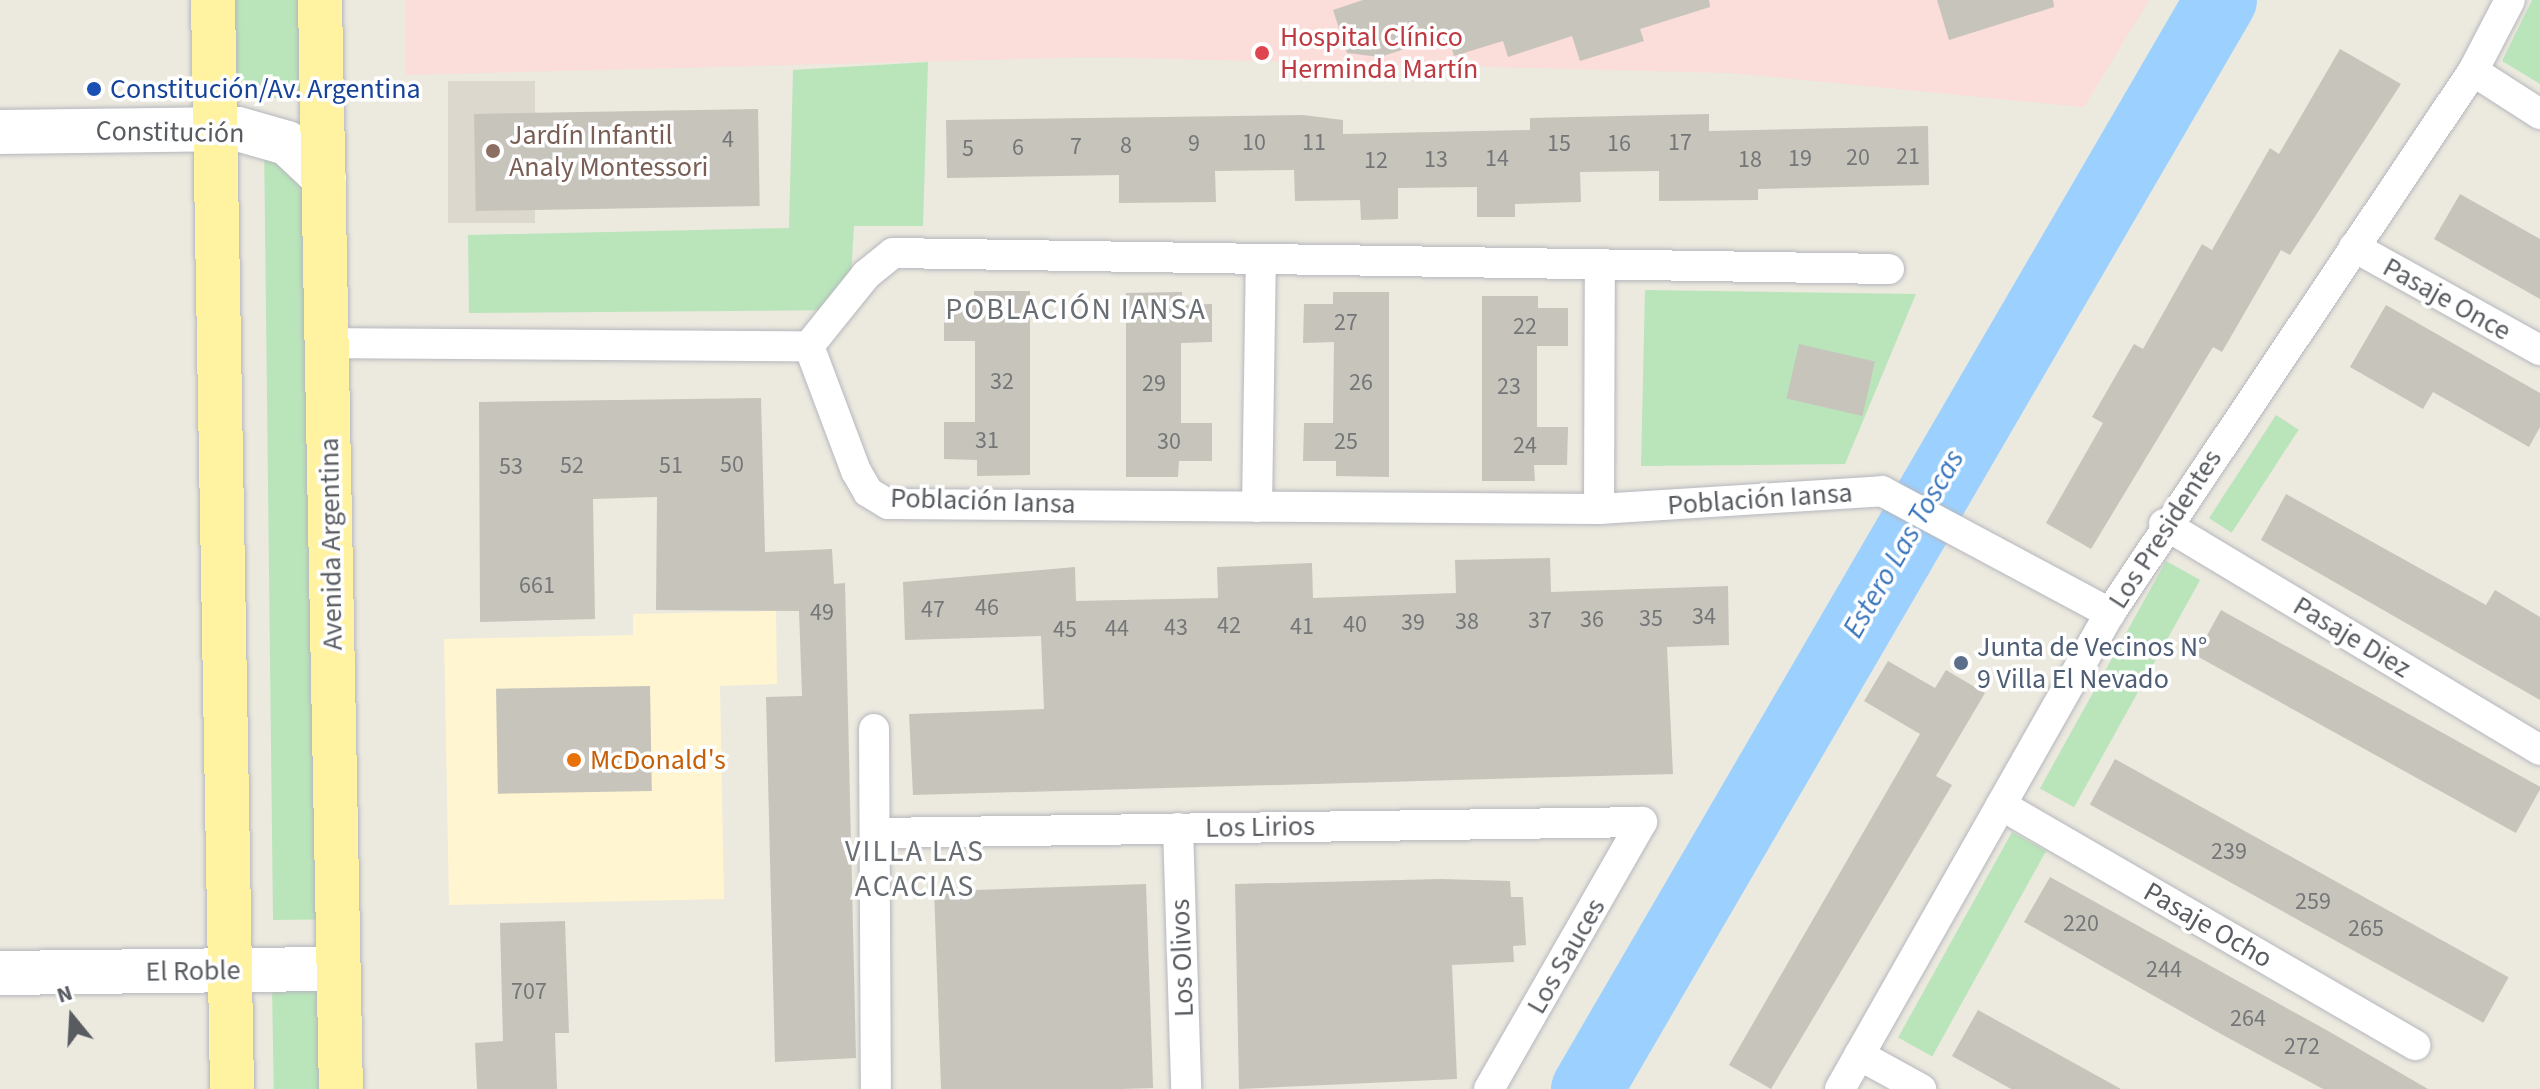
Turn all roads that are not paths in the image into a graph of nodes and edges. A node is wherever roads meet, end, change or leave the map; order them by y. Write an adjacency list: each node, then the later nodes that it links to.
1 (213, 0): 6 (main road)
2 (320, 0): 8 (main road, Avenida Argentina)
3 (2510, 0): 4 (street, Los Presidentes)
4 (2473, 71): 5 (street); 9 (street, Los Presidentes)
5 (2540, 114)
6 (216, 128): 7 (main road, Constitución); 8 (main road, Constitución); 27 (main road)
7 (0, 132)
8 (324, 178): 13 (main road, Avenida Argentina)
9 (2354, 247): 15 (street, Pasaje Once); 18 (street, Los Presidentes)
10 (1261, 262): 12 (street); 14 (street); 16 (street)
11 (1889, 269): 12 (street)
12 (1600, 270): 17 (street)
13 (327, 343): 14 (street); 26 (main road, Avenida Argentina)
14 (809, 346): 16 (street, Población Iansa)
15 (2540, 350)
16 (1257, 507): 17 (street, Población Iansa)
17 (1599, 509): 19 (street, Población Iansa)
18 (2164, 524): 19 (street, Los Presidentes); 21 (street, Pasaje Diez)
19 (2110, 613): 22 (street, Los Presidentes)
20 (874, 729): 25 (street)
21 (2540, 750)
22 (2001, 805): 29 (street, Pasaje Ocho); 30 (street, Los Presidentes)
23 (1642, 822): 24 (street, Los Lirios); 35 (street, Los Sauces)
24 (1178, 828): 25 (street, Los Lirios); 34 (street, Los Olivos)
25 (877, 833): 33 (street)
26 (339, 969): 27 (main road, El Roble); 32 (main road, Avenida Argentina)
27 (230, 971): 28 (main road, El Roble); 31 (main road)
28 (0, 973)
29 (2415, 1045)
30 (1859, 1055): 36 (street, Los Presidentes); 37 (street)
31 (232, 1089)
32 (341, 1089)
33 (876, 1089)
34 (1186, 1089)
35 (1489, 1089)
36 (1840, 1089)
37 (1921, 1089)

